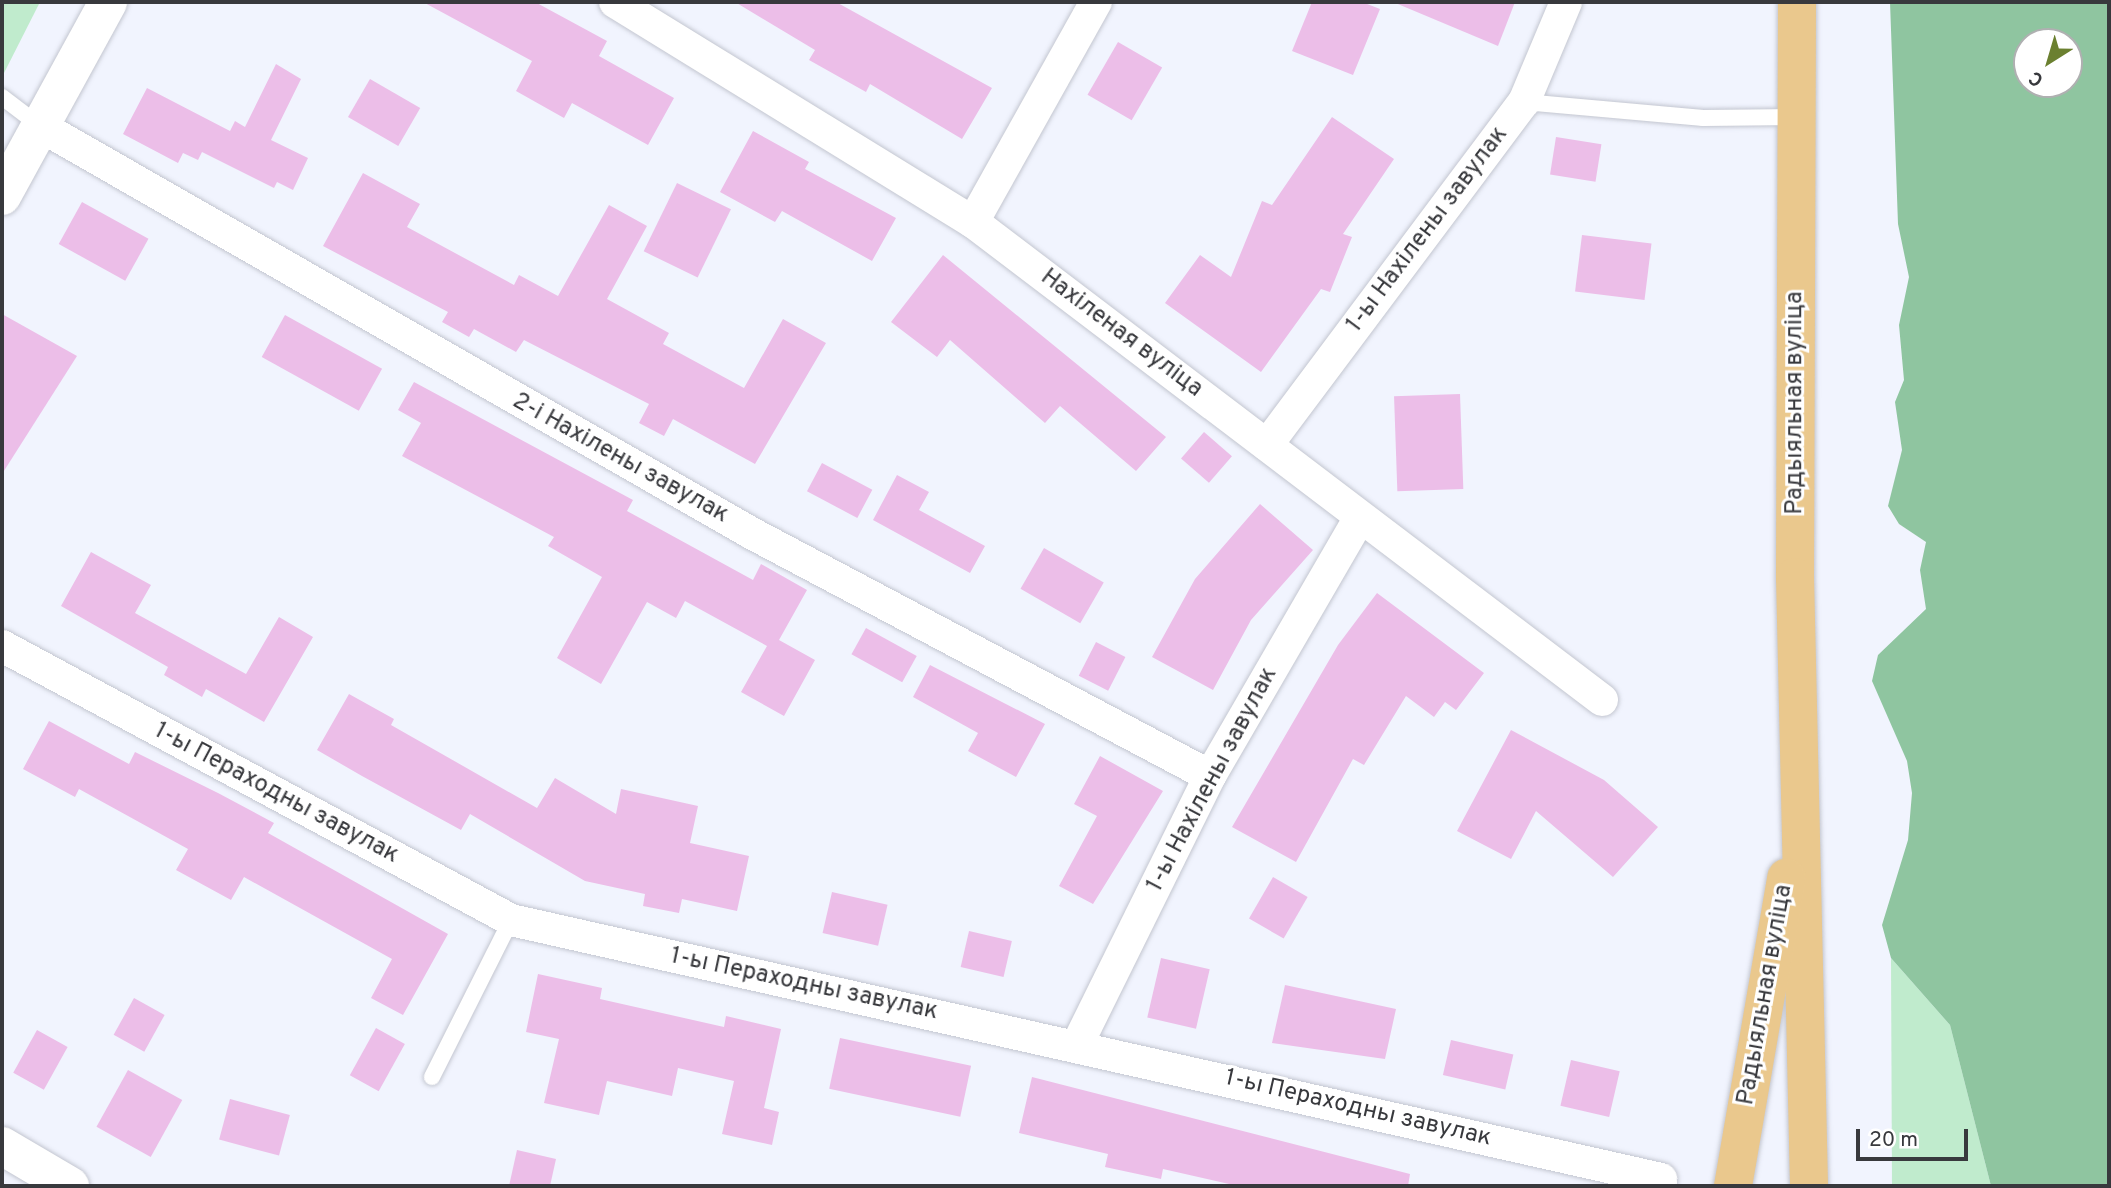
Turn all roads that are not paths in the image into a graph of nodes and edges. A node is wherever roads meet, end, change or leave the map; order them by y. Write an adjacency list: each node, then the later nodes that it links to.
1 (108, 2): 9 (main road)
2 (615, 2): 11 (street, Нахіленая вуліца)
3 (1096, 2): 11 (street)
4 (1566, 2): 7 (street, 1-ы Нахілены завулак)
5 (1797, 2): 8 (main road, Радыяльная вуліца)
6 (2, 97): 9 (lane)
7 (1524, 102): 8 (lane); 12 (street, 1-ы Нахілены завулак)
8 (1797, 117): 17 (main road, Радыяльная вуліца)
9 (40, 126): 10 (main road); 16 (street, 2-і Нахілены завулак)
10 (2, 197)
11 (973, 222): 12 (street, Нахіленая вуліца)
12 (1267, 445): 13 (street, Нахіленая вуліца)
13 (1359, 519): 15 (street, Нахіленая вуліца); 16 (street, 1-ы Нахілены завулак)
14 (2, 646): 18 (street, 1-ы Пераходны завулак)
15 (1602, 700)
16 (1210, 776): 19 (street, 1-ы Нахілены завулак)
17 (1799, 804): 24 (main road, Радыяльная вуліца); 25 (main road, Радыяльная вуліца)
18 (511, 920): 19 (street, 1-ы Пераходны завулак); 20 (lane)
19 (1077, 1045): 22 (street, 1-ы Пераходны завулак)
20 (432, 1077)
21 (2, 1146): 23 (main road)
22 (1661, 1179)
23 (70, 1186)
24 (1733, 1186)
25 (1809, 1186)

